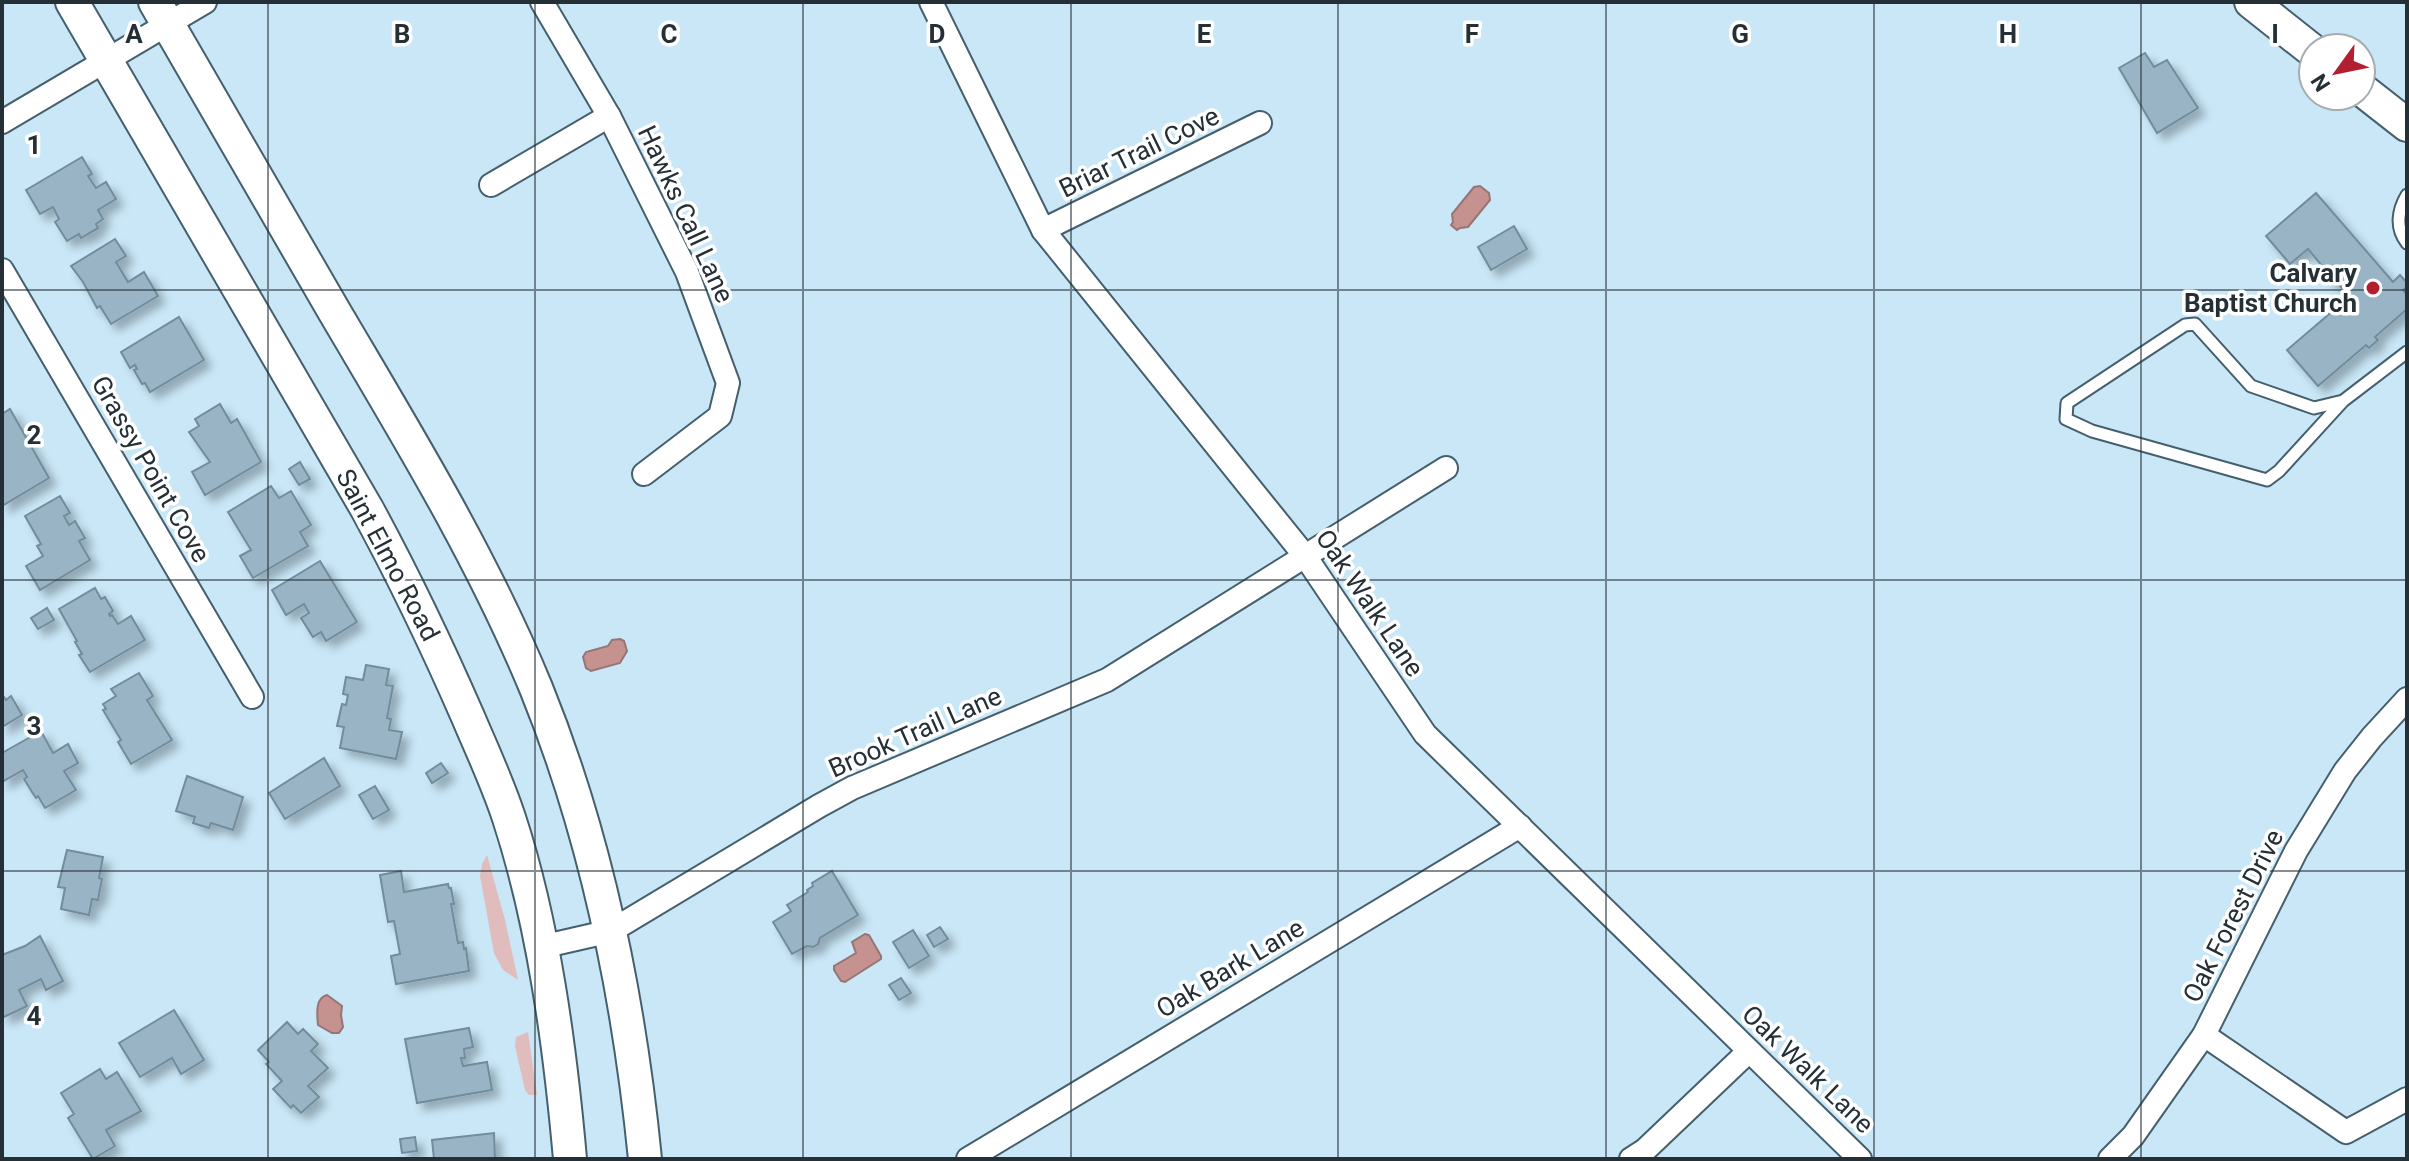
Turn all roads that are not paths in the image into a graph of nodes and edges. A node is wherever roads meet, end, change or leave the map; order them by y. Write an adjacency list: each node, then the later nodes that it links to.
1 (72, 2): 8 (main road, Saint Elmo Road)
2 (205, 2): 6 (street)
3 (542, 2): 10 (street, Hawks Call Lane)
4 (931, 2): 16 (street, Oak Walk Lane)
5 (2251, 2): 7 (main road)
6 (161, 13): 8 (street); 27 (main road)
7 (2297, 38)
8 (106, 60): 11 (street); 28 (main road, Saint Elmo Road)
9 (2377, 102): 13 (main road)
10 (609, 116): 14 (street); 22 (street, Hawks Call Lane)
11 (2, 122)
12 (1260, 123): 16 (street, Briar Trail Cove)
13 (2407, 125)
14 (491, 185)
15 (2407, 195): 17 (lane)
16 (1043, 230): 23 (street, Oak Walk Lane)
17 (2407, 243)
18 (2, 270): 24 (street, Grassy Point Cove)
19 (2407, 352): 20 (lane)
20 (2343, 401): 20 (lane)
21 (1446, 468): 23 (street, Brook Trail Lane)
22 (644, 474)
23 (1305, 556): 26 (street, Oak Walk Lane); 27 (street, Brook Trail Lane)
24 (252, 697)
25 (2407, 699): 29 (street, Oak Forest Drive)
26 (1520, 826): 30 (street, Oak Walk Lane); 34 (street, Oak Bark Lane)
27 (611, 931): 28 (street, Brook Trail Lane); 33 (main road)
28 (541, 947): 32 (main road, Saint Elmo Road)
29 (2204, 1035): 31 (street); 37 (street, Oak Forest Drive)
30 (1749, 1051): 35 (street); 36 (street, Oak Walk Lane)
31 (2407, 1099)
32 (570, 1159)
33 (645, 1159)
34 (968, 1159)
35 (1631, 1159)
36 (1860, 1159)
37 (2110, 1159)

